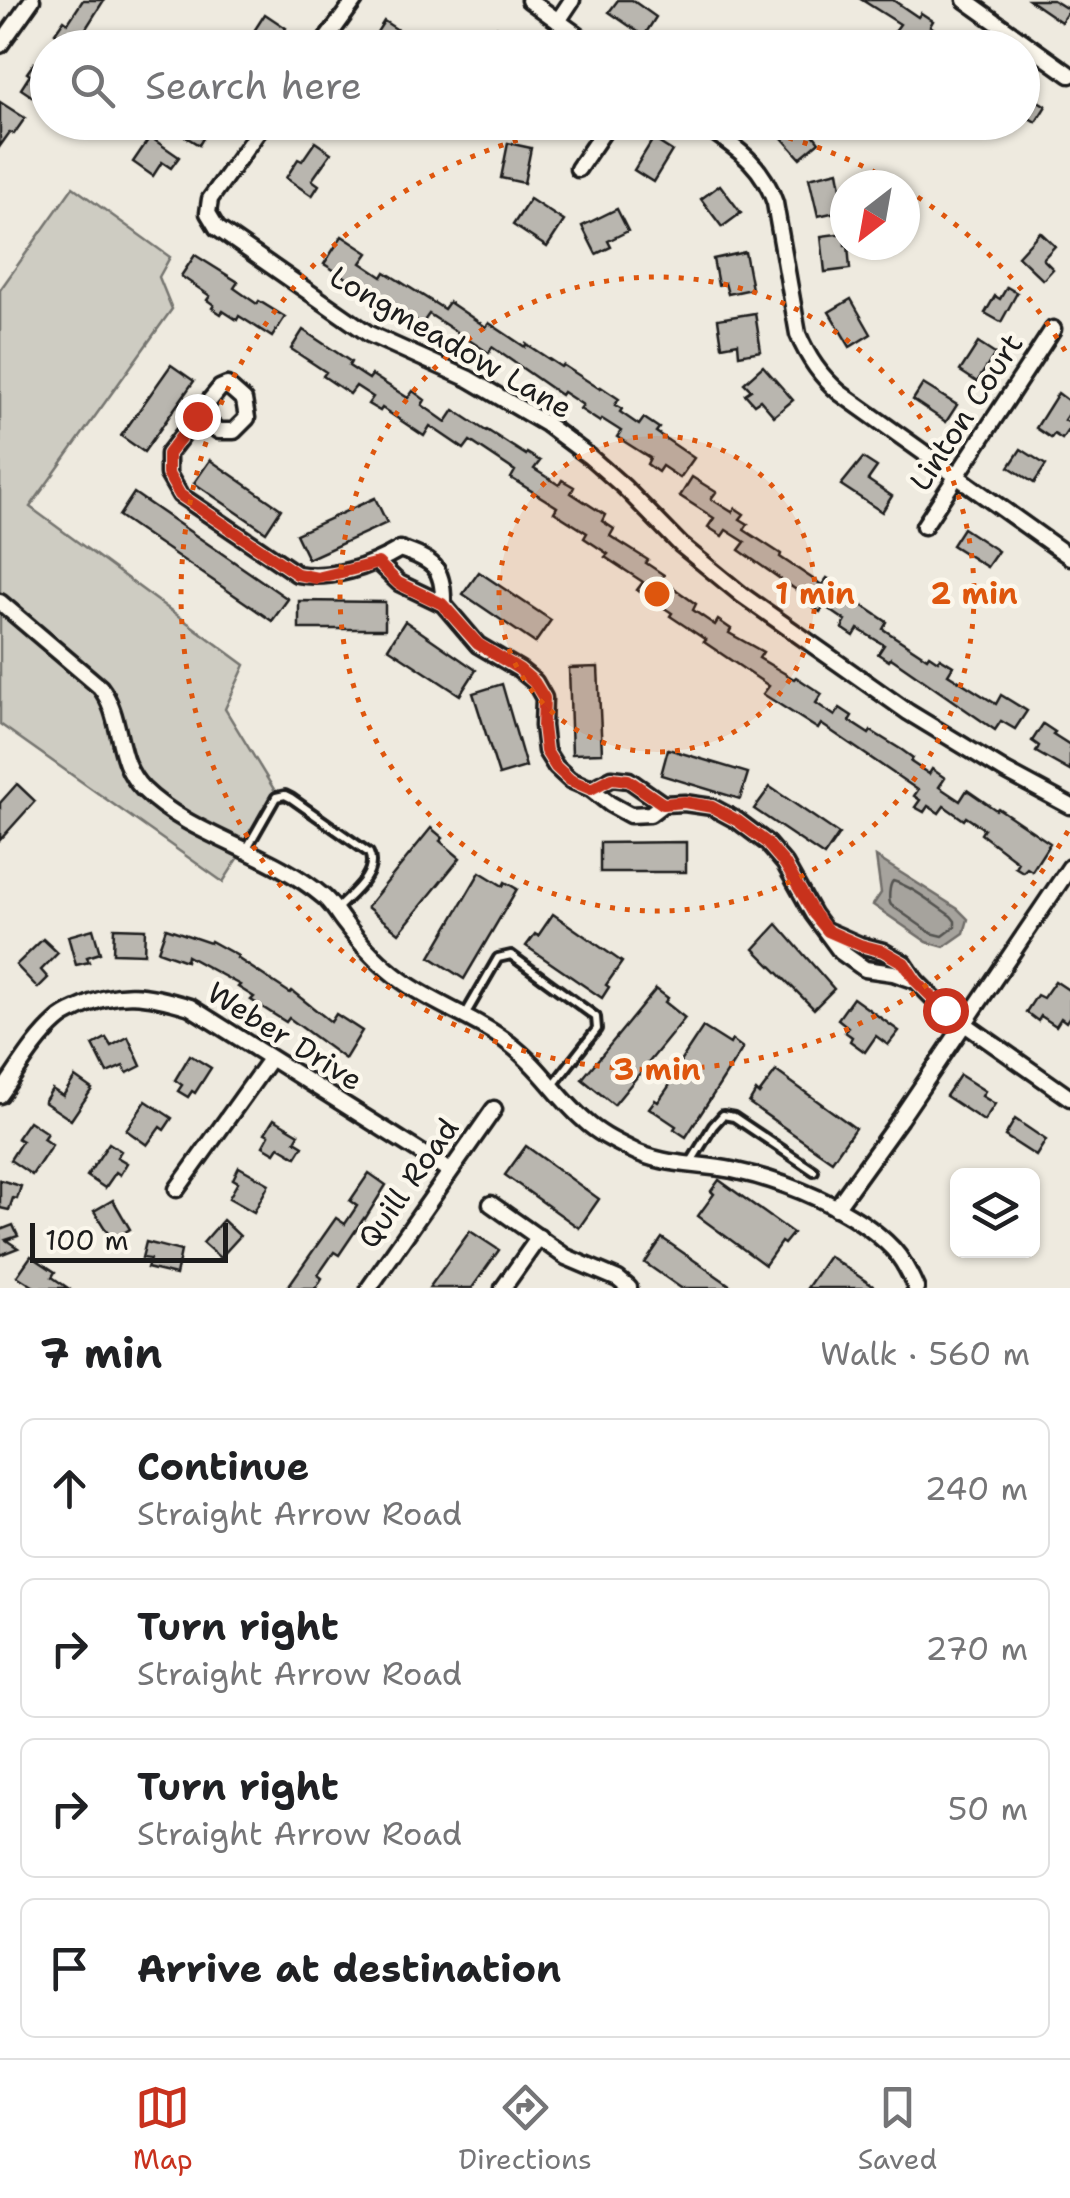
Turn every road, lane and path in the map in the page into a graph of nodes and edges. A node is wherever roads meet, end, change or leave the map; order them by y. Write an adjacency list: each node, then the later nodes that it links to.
1 (32, 0): 10 (street)
2 (355, 0): 7 (street)
3 (529, 0): 6 (street)
4 (572, 0): 6 (street)
5 (964, 0): 9 (street)
6 (558, 20): 8 (street)
7 (333, 30)
8 (572, 30)
9 (1007, 30)
10 (0, 45)
11 (1040, 53): 12 (street)
12 (1070, 74)
13 (253, 140): 27 (street, Longmeadow Lane)
14 (598, 140): 16 (street)
15 (725, 140): 19 (street)
16 (578, 169)
17 (1054, 329): 19 (street, Linton Court)
18 (197, 416): 22 (street)
19 (956, 476): 20 (street, Linton Court); 21 (street)
20 (924, 526)
21 (1070, 557)
22 (378, 563): 24 (street); 24 (street)
23 (0, 602): 28 (street)
24 (442, 604): 25 (street)
25 (591, 789): 26 (street); 26 (street)
26 (663, 804): 31 (street)
27 (1070, 806)
28 (246, 849): 30 (street); 30 (lane)
29 (1070, 867): 34 (street)
30 (336, 911): 33 (street)
31 (828, 931): 32 (street); 32 (street)
32 (916, 981): 34 (street)
33 (464, 1014): 36 (street); 36 (lane)
34 (964, 1022): 38 (street); 45 (street)
35 (270, 1059): 37 (street, Weber Drive); 42 (street, Weber Drive); 43 (street)
36 (553, 1085): 40 (street)
37 (0, 1095)
38 (1070, 1098)
39 (494, 1109): 42 (street, Quill Road)
40 (689, 1166): 41 (lane); 45 (street)
41 (814, 1170)
42 (450, 1172): 48 (street, Quill Road)
43 (177, 1188)
44 (491, 1204): 46 (street)
45 (836, 1208): 51 (street)
46 (538, 1237): 47 (street); 49 (street)
47 (605, 1282): 50 (street)
48 (368, 1288)
49 (502, 1288)
50 (630, 1288)
51 (916, 1288)

